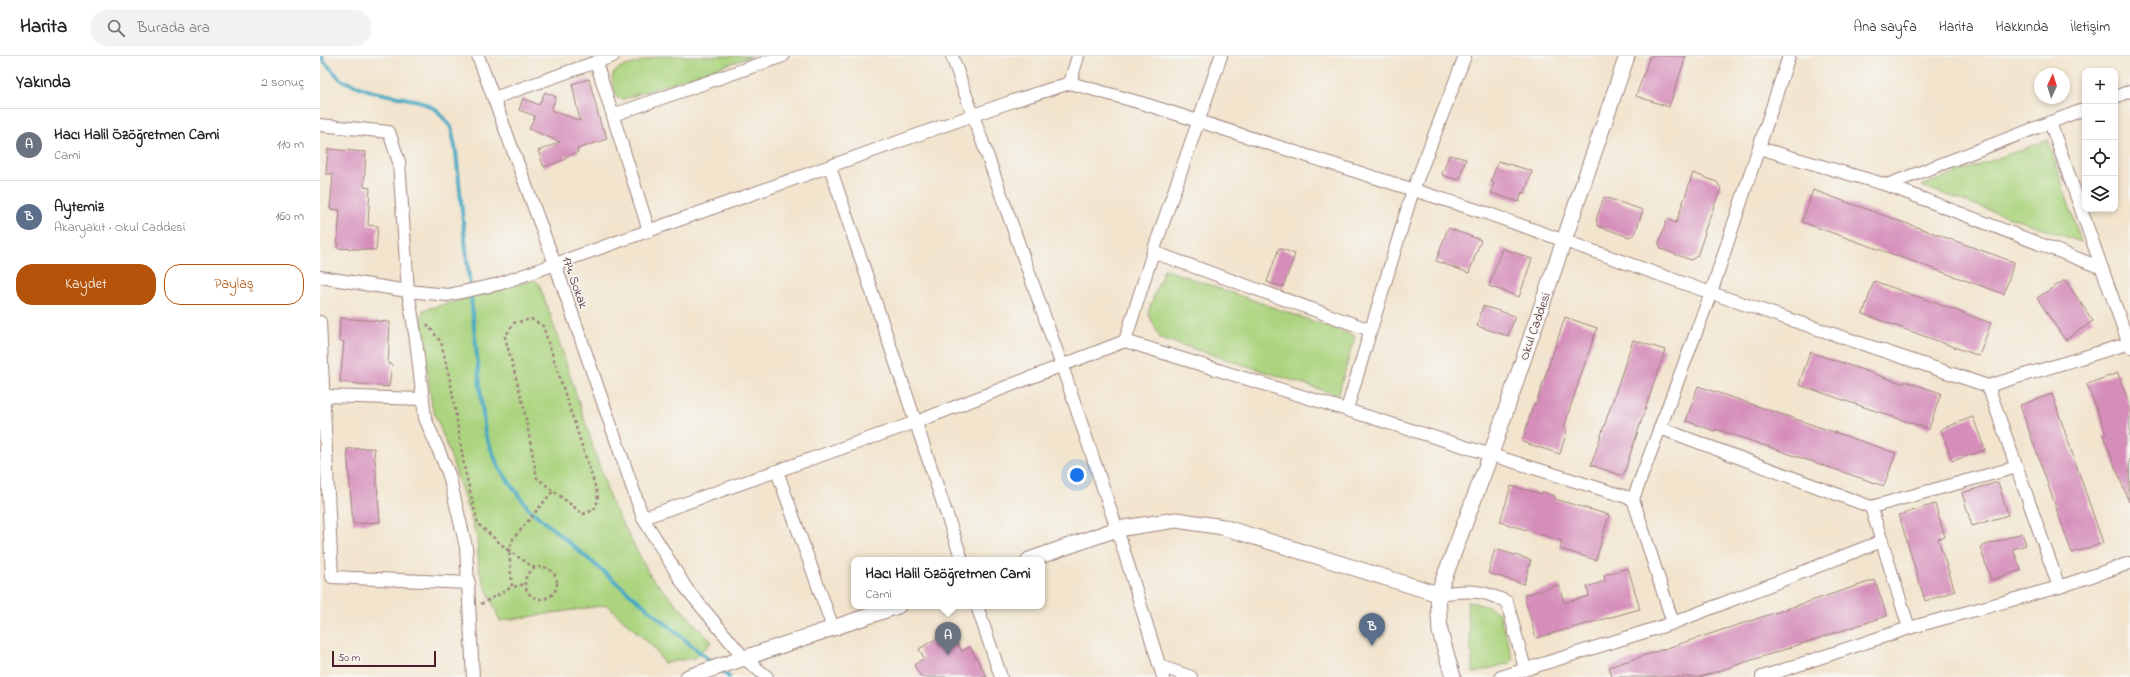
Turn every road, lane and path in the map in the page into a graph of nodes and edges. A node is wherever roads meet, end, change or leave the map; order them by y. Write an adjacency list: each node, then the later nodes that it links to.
1 (478, 56): 14 (street, 174. Sokak)
2 (613, 56): 10 (street)
3 (783, 56): 16 (street)
4 (952, 56): 17 (street)
5 (1078, 56): 11 (street)
6 (1220, 56): 18 (street)
7 (1465, 56): 24 (street)
8 (1626, 56): 26 (street, Okul Caddesi)
9 (1789, 56): 21 (street)
10 (596, 62): 14 (street); 16 (street)
11 (1070, 83): 17 (street); 18 (street)
12 (2130, 91): 13 (street)
13 (2118, 96)
14 (494, 98): 28 (street, 174. Sokak)
15 (2082, 110): 19 (street)
16 (613, 116): 25 (street)
17 (972, 116): 22 (street); 38 (street)
18 (1199, 120): 24 (street); 27 (street)
19 (2050, 122): 23 (street); 29 (street)
20 (320, 126): 31 (street)
21 (1759, 148): 23 (street); 32 (street)
22 (830, 167): 25 (street); 43 (street)
23 (1887, 185): 29 (street)
24 (1413, 190): 26 (street); 35 (street)
25 (649, 231): 28 (street)
26 (1563, 240): 32 (street); 45 (street, Okul Caddesi)
27 (1153, 252): 35 (street); 36 (street)
28 (555, 264): 31 (street); 51 (street, 174. Sokak)
29 (2102, 268): 37 (street)
30 (320, 277): 31 (street)
31 (408, 291): 41 (street)
32 (1711, 293): 39 (street); 44 (street)
33 (320, 322): 40 (street)
34 (427, 324): 54 (path)
35 (1370, 330): 42 (street)
36 (1124, 341): 38 (street); 42 (street)
37 (2130, 344): 39 (street)
38 (1062, 366): 43 (street); 52 (street)
39 (1988, 386): 46 (street)
40 (324, 396): 41 (street); 59 (street)
41 (423, 399): 60 (street)
42 (1347, 409): 45 (street)
43 (916, 422): 47 (street); 55 (street)
44 (1660, 428): 49 (street); 50 (street)
45 (1491, 454): 49 (street); 64 (street, Okul Caddesi)
46 (2017, 467): 50 (street); 63 (street)
47 (777, 471): 51 (street); 69 (street)
48 (553, 491): 48 (path); 54 (path)
49 (1633, 499): 68 (street)
50 (1871, 506): 53 (street)
51 (643, 518): 71 (street, 174. Sokak)
52 (1117, 529): 56 (street); 64 (street); 73 (street)
53 (1882, 541): 68 (street); 70 (street)
54 (509, 551): 58 (path); 62 (path)
55 (961, 557)
56 (1038, 557)
57 (2130, 563): 63 (street)
58 (535, 568): 61 (path); 61 (path)
59 (326, 577): 60 (street)
60 (469, 583): 67 (street)
61 (525, 584): 62 (path)
62 (512, 587): 67 (path)
63 (2059, 587): 70 (street)
64 (1438, 594): 72 (street); 80 (street)
65 (889, 609): 69 (street)
66 (978, 609): 78 (street)
67 (468, 611): 75 (street)
68 (1673, 623): 72 (street)
69 (834, 628): 71 (street)
70 (1909, 628): 82 (street)
71 (738, 660): 74 (street); 77 (street, 174. Sokak)
72 (1525, 670): 81 (street)
73 (1161, 671): 79 (street)
74 (704, 674): 76 (street)
75 (473, 677)
76 (688, 677)
77 (767, 677)
78 (1001, 677)
79 (1191, 677)
80 (1453, 677)
81 (1501, 677)
82 (1762, 677)

